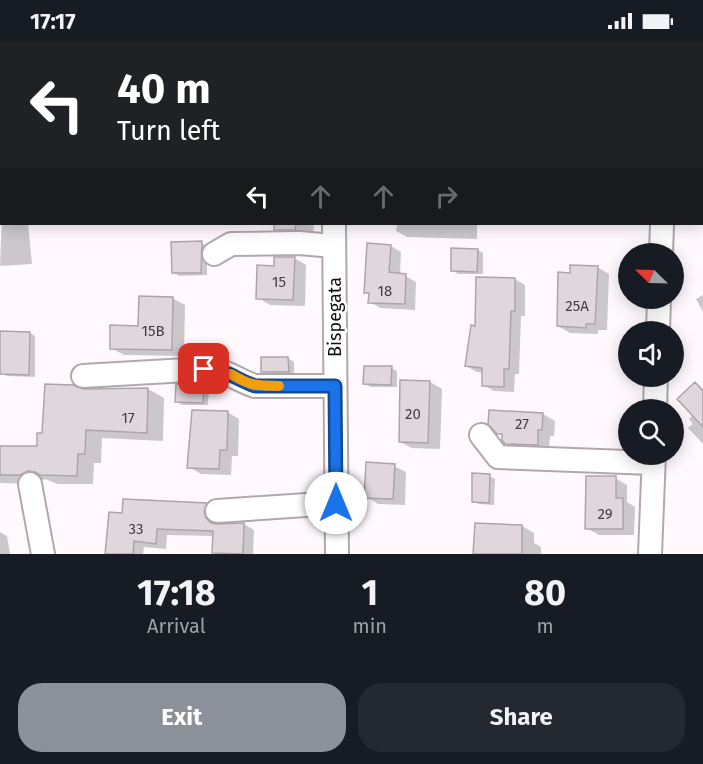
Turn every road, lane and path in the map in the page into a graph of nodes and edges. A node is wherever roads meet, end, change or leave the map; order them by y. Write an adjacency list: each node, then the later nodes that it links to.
1 (662, 225): 3 (street)
2 (334, 235): 4 (street); 6 (street, Bispegata)
3 (661, 243)
4 (214, 254)
5 (83, 376): 6 (street)
6 (335, 386): 11 (street, Bispegata)
7 (481, 435): 8 (street)
8 (618, 459)
9 (654, 465): 15 (street)
10 (30, 484): 13 (street)
11 (336, 503): 12 (street); 14 (street, Bispegata)
12 (217, 511)
13 (43, 554)
14 (337, 554)
15 (650, 554)

